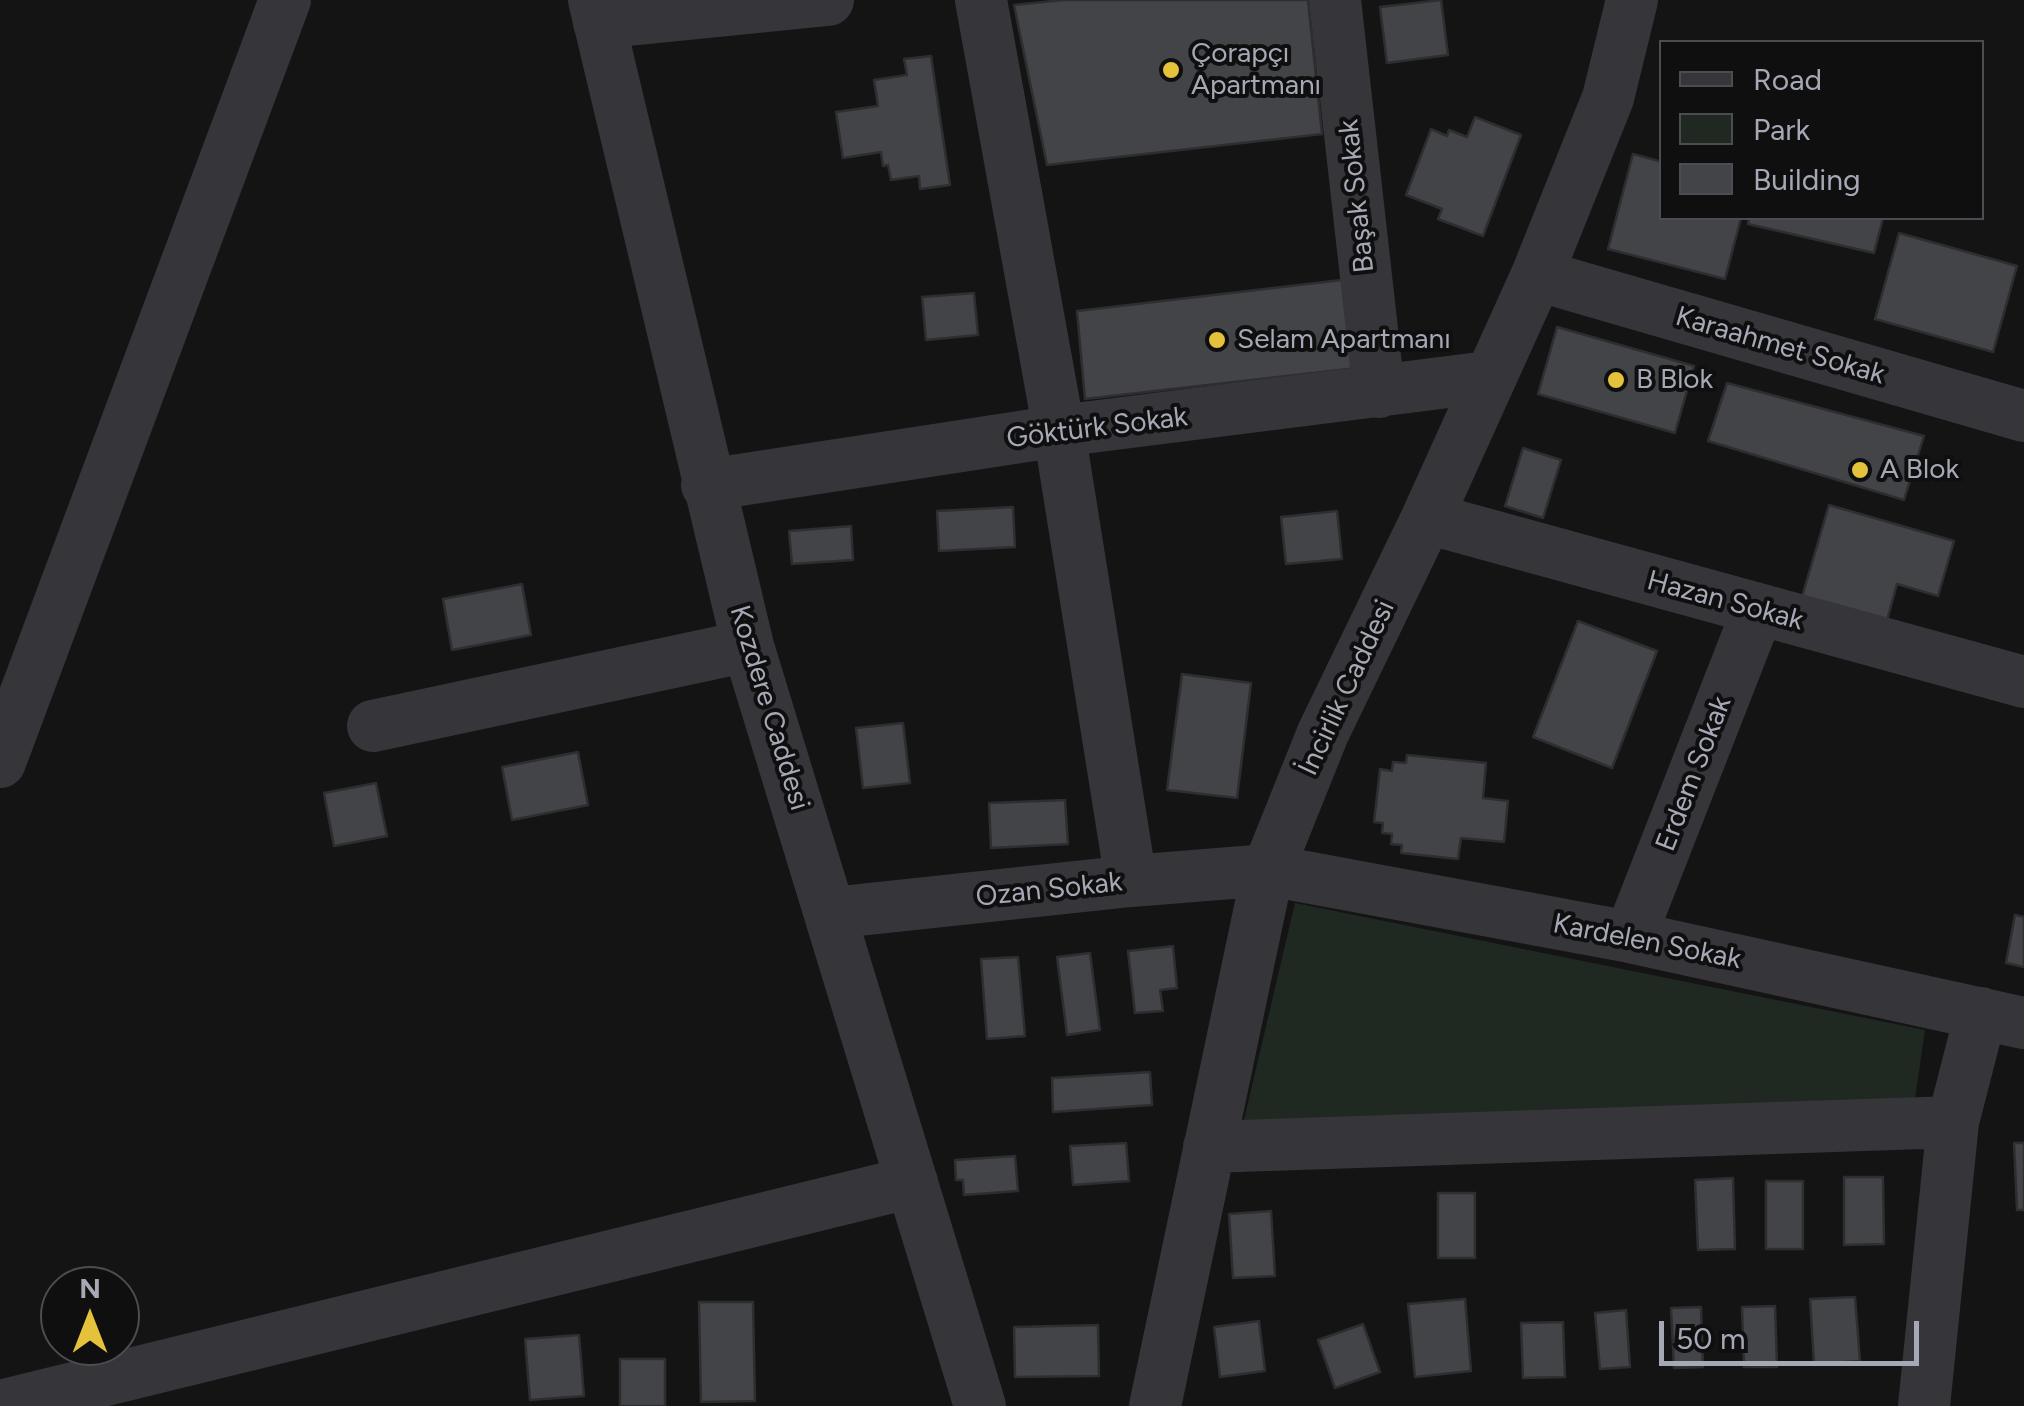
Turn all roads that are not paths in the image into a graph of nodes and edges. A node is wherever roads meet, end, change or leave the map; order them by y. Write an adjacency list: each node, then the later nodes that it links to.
1 (285, 0): 18 (street)
2 (828, 0): 6 (street)
3 (981, 0): 11 (street)
4 (1336, 0): 9 (street, Başak Sokak)
5 (1632, 0): 7 (street, İncirlik Caddesi)
6 (596, 12): 12 (street, Kozdere Caddesi)
7 (1536, 275): 8 (street, İncirlik Caddesi); 10 (street, Karaahmet Sokak)
8 (1488, 377): 9 (street, Göktürk Sokak); 13 (street, İncirlik Caddesi)
9 (1379, 392): 11 (street, Göktürk Sokak)
10 (2024, 416)
11 (1059, 431): 12 (street, Göktürk Sokak); 20 (street)
12 (708, 485): 15 (street, Kozdere Caddesi)
13 (1426, 518): 14 (street, Hazan Sokak); 19 (street, İncirlik Caddesi)
14 (1758, 610): 16 (street, Hazan Sokak); 22 (street, Erdem Sokak)
15 (748, 646): 17 (street); 21 (street, Kozdere Caddesi)
16 (2024, 682)
17 (373, 726)
18 (0, 762)
19 (1268, 870): 20 (street, Ozan Sokak); 22 (street, Kardelen Sokak); 25 (street, İncirlik Caddesi)
20 (1131, 881): 21 (street, Ozan Sokak)
21 (831, 913): 26 (street, Kozdere Caddesi)
22 (1630, 938): 23 (street, Kardelen Sokak)
23 (2002, 1018): 24 (street)
24 (1953, 1122): 25 (street); 30 (street)
25 (1209, 1147): 29 (street, İncirlik Caddesi)
26 (912, 1182): 27 (street); 28 (street, Kozdere Caddesi)
27 (0, 1406)
28 (980, 1406)
29 (1156, 1406)
30 (1924, 1406)

